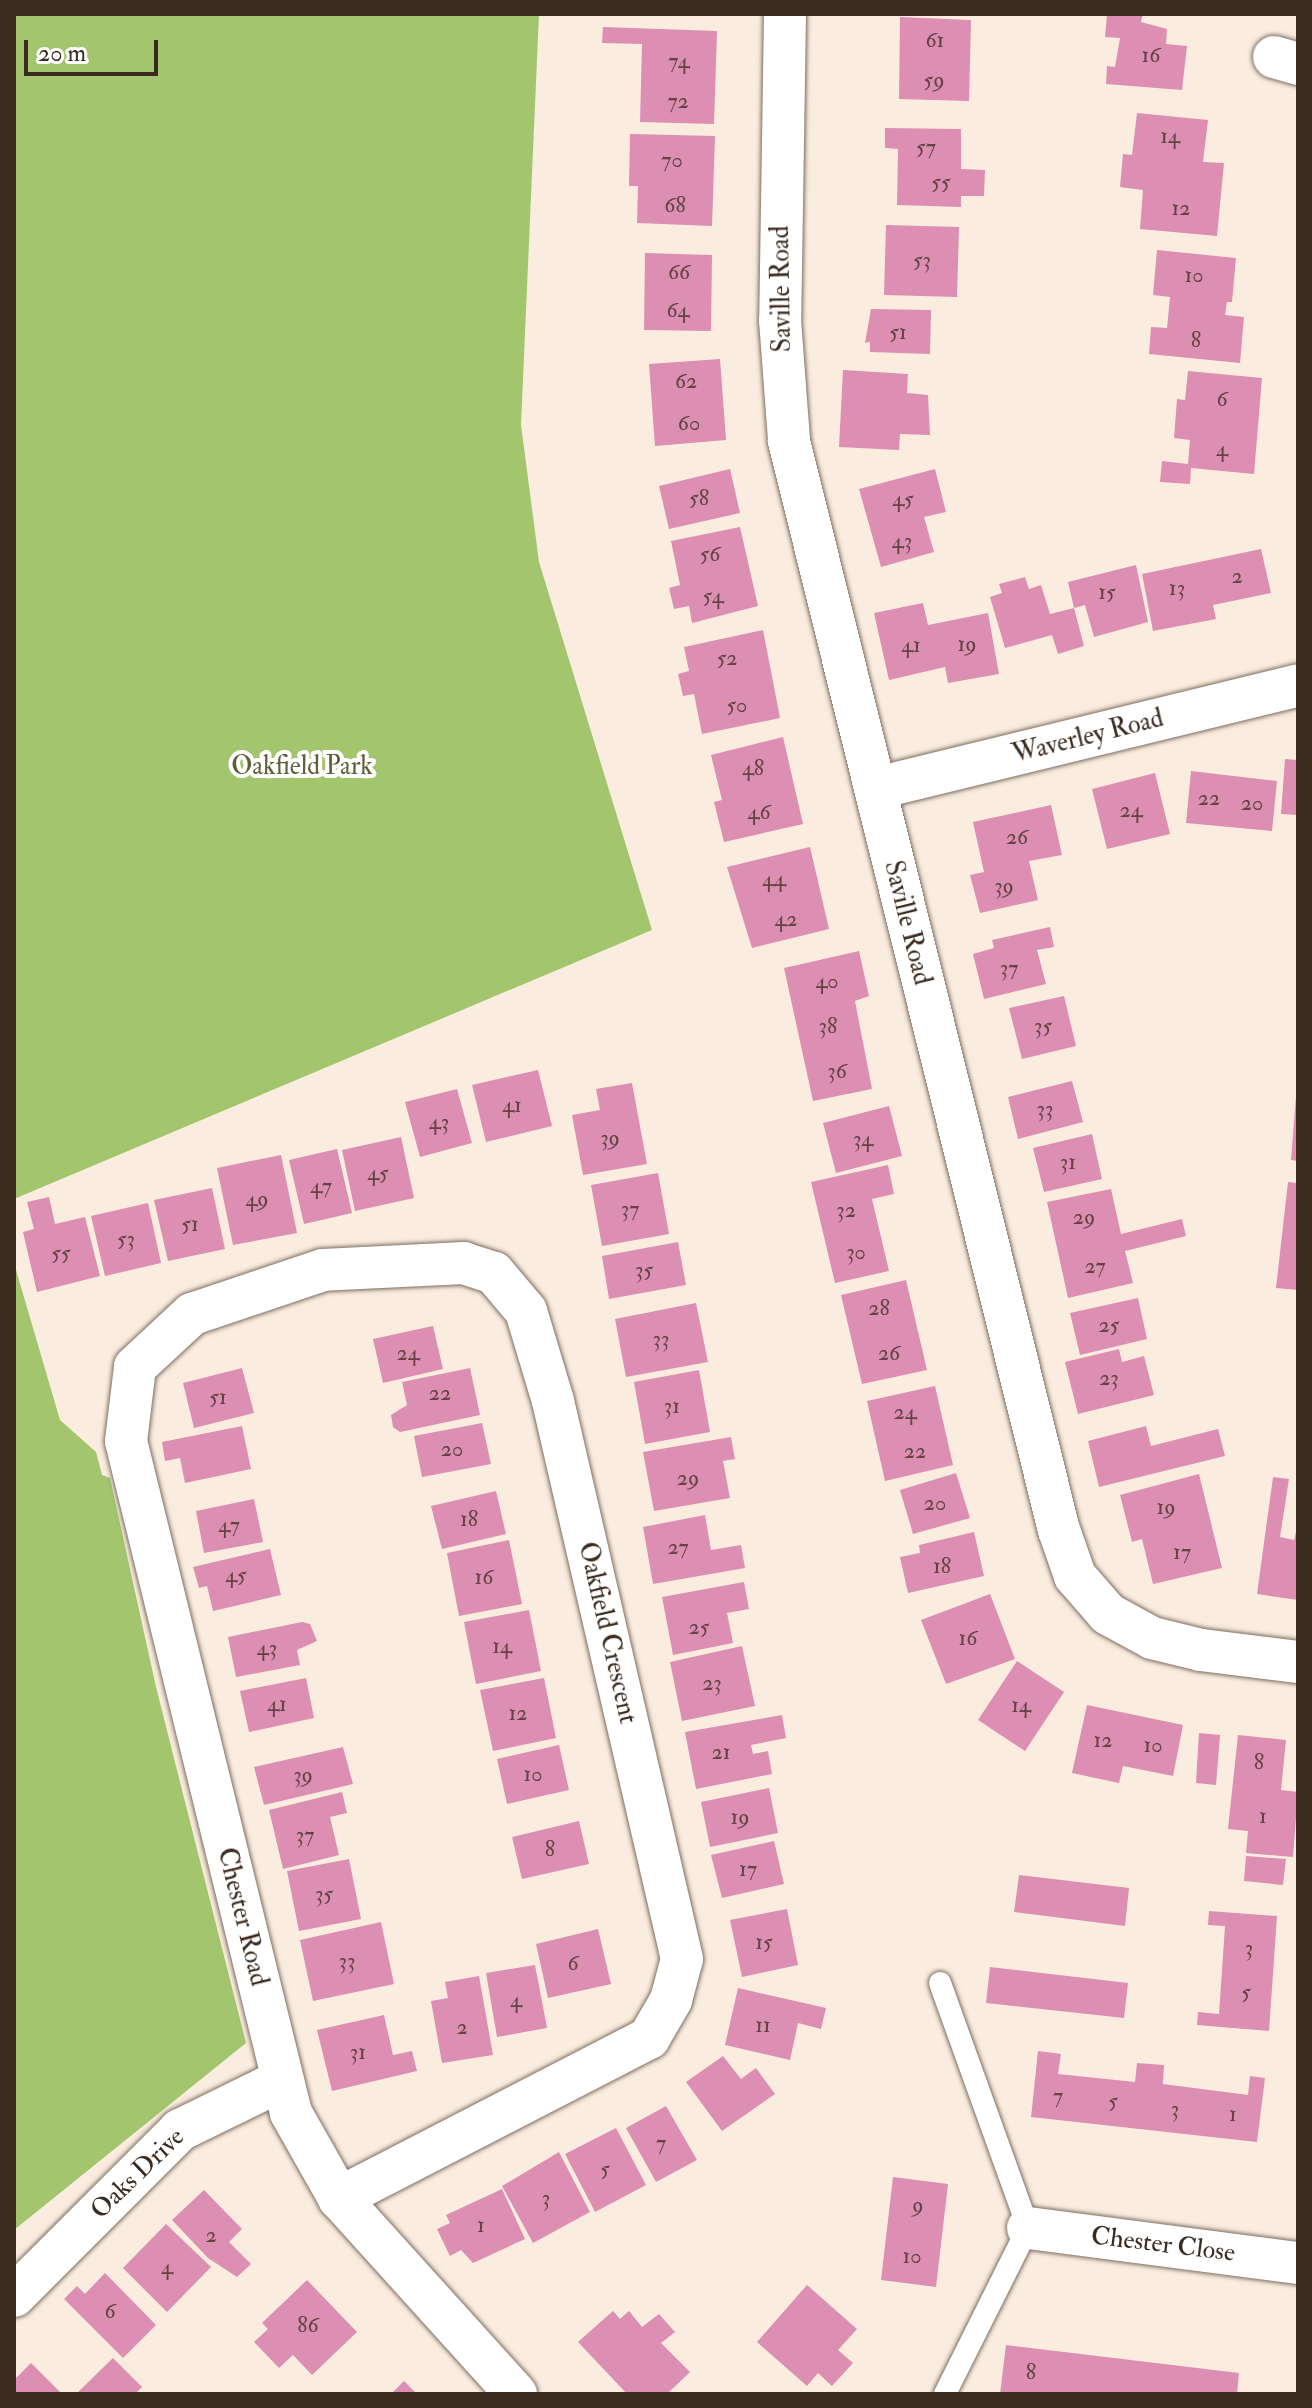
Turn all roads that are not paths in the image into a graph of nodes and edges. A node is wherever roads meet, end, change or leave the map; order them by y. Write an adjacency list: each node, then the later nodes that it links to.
1 (785, 14): 3 (street, Saville Road)
2 (1298, 685): 3 (street, Waverley Road)
3 (877, 788): 5 (street, Saville Road)
4 (135, 1367): 7 (street, Chester Road); 8 (street, Oakfield Crescent)
5 (1298, 1662)
6 (940, 1983): 9 (lane)
7 (282, 2080): 8 (street, Chester Road); 11 (street, Oaks Drive)
8 (339, 2198): 12 (street, Chester Road)
9 (1028, 2228): 10 (street, Chester Close); 13 (lane)
10 (1298, 2263)
11 (14, 2296)
12 (516, 2394)
13 (945, 2394)

